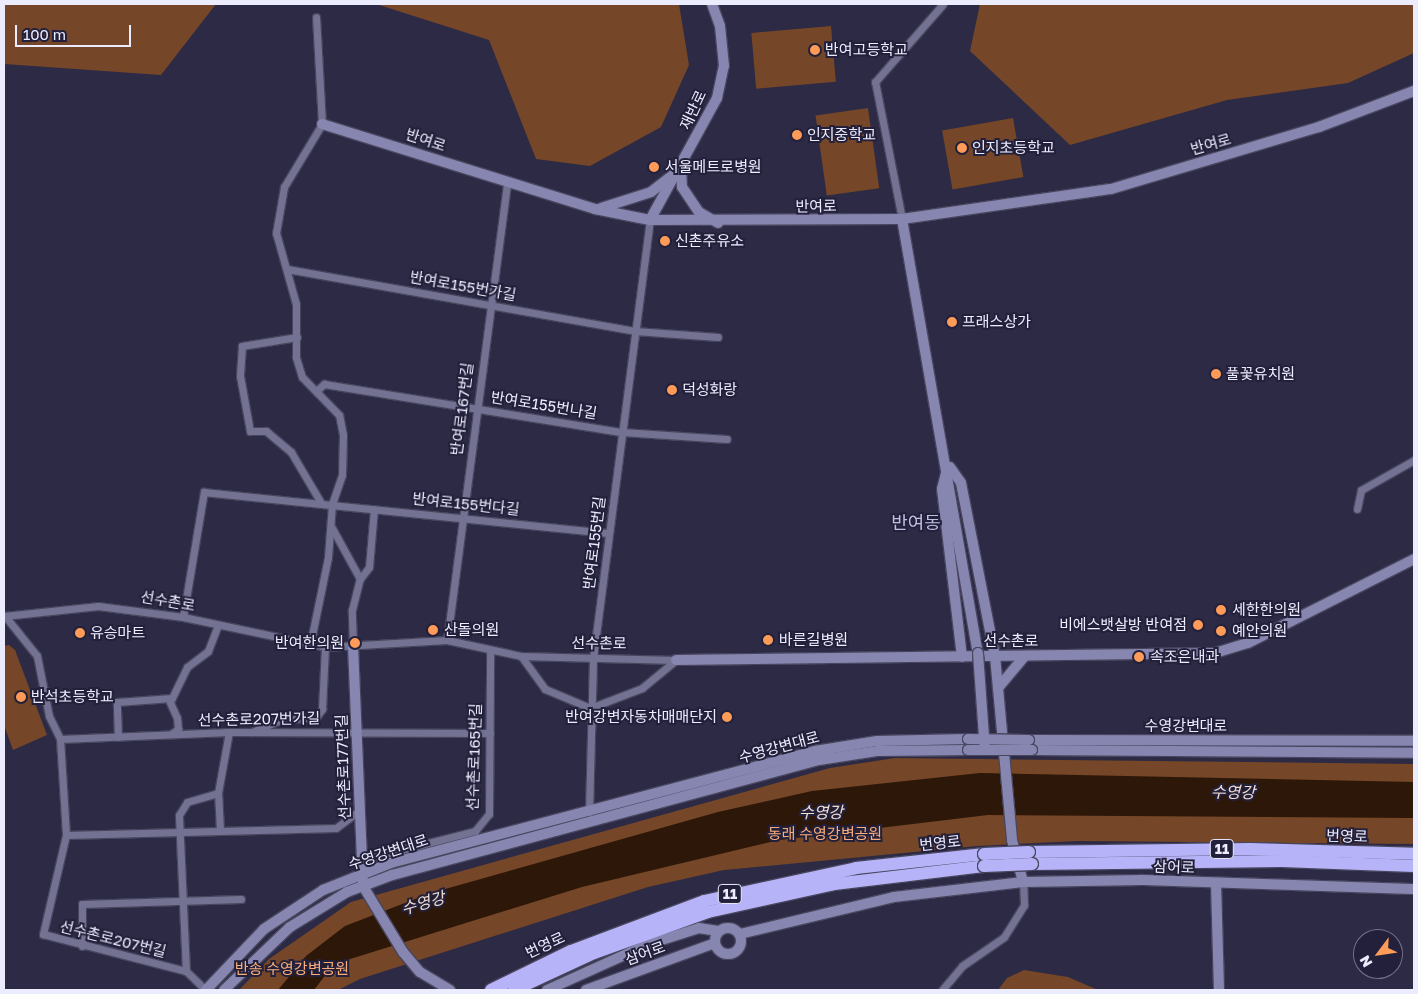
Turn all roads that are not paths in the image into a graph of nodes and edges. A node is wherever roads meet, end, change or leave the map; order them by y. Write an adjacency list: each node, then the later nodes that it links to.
1 (712, 4): 6 (main road, 재반로)
2 (943, 4): 9 (street)
3 (316, 17): 5 (street)
4 (1414, 91): 9 (main road, 반여로)
5 (322, 124): 7 (main road, 반여로); 12 (street)
6 (681, 168): 8 (main road); 10 (main road, 재반로); 11 (main road)
7 (507, 182): 8 (main road, 반여로); 13 (street, 반여로167번길)
8 (595, 209): 10 (main road, 반여로)
9 (902, 219): 11 (main road, 반여로); 22 (main road)
10 (650, 220): 11 (main road, 반여로); 14 (street, 반여로155번길)
11 (719, 223)
12 (287, 269): 13 (street, 반여로155번가길); 15 (street)
13 (490, 304): 14 (street, 반여로155번가길); 18 (street, 반여로167번길)
14 (635, 331): 16 (street); 19 (street, 반여로155번길)
15 (297, 337): 17 (street); 23 (street)
16 (718, 337)
17 (316, 391): 18 (street, 반여로155번나길); 24 (street)
18 (475, 408): 19 (street, 반여로155번나길); 27 (street, 반여로167번길)
19 (622, 432): 20 (street); 29 (street, 반여로155번길)
20 (727, 439)
21 (1414, 460): 26 (street)
22 (948, 465): 41 (main road); 42 (main road); 58 (main road, bridge)
23 (321, 504): 24 (street, 반여로155번다길); 33 (street, 반여로155번다길)
24 (332, 504): 25 (street, 반여로155번다길); 28 (street)
25 (374, 509): 27 (street, 반여로155번다길); 31 (street)
26 (1357, 509)
27 (463, 517): 29 (street, 반여로155번다길); 35 (street, 반여로167번길)
28 (332, 528): 31 (street); 36 (street)
29 (608, 533): 44 (street, 반여로155번길)
30 (1414, 559): 43 (main road, 선수촌로)
31 (360, 580): 37 (street)
32 (4, 616): 33 (street, 선수촌로); 55 (street, 선수촌로207번길)
33 (183, 617): 34 (street, 선수촌로)
34 (217, 627): 36 (street, 선수촌로); 47 (street)
35 (447, 640): 37 (street, 선수촌로); 39 (street, 선수촌로)
36 (310, 645): 38 (street, 선수촌로)
37 (353, 646): 38 (street, 선수촌로); 51 (main road, 선수촌로177번길)
38 (325, 647): 50 (street)
39 (490, 652): 40 (street, 선수촌로); 52 (street, 선수촌로165번길)
40 (521, 656): 44 (street, 선수촌로); 48 (street)
41 (962, 656): 42 (main road, 선수촌로); 45 (main road, 선수촌로)
42 (995, 656): 43 (main road, 선수촌로); 46 (main road)
43 (1024, 657): 46 (main road)
44 (593, 658): 45 (street, 선수촌로); 48 (street, 반여로155번길)
45 (676, 660): 48 (street)
46 (998, 688): 72 (main road)
47 (172, 698): 53 (street); 54 (street)
48 (590, 708): 62 (street, 반여로155번길)
49 (229, 732): 50 (street, 선수촌로207번가길); 53 (street, 선수촌로207번가길); 60 (street)
50 (252, 732): 51 (street, 선수촌로207번가길)
51 (356, 733): 52 (street, 선수촌로207번가길); 61 (main road, 선수촌로177번길)
52 (490, 733): 68 (street, 선수촌로165번길)
53 (171, 735): 54 (street, 선수촌로207번가길)
54 (118, 737): 55 (street, 선수촌로207번가길)
55 (60, 739): 65 (street, 선수촌로207번길)
56 (1414, 741): 58 (main road, 수영강변대로, bridge)
57 (968, 744): 58 (main road, 수영강변대로, bridge); 62 (main road, 수영강변대로); 74 (main road, 수영강변대로)
58 (984, 744): 59 (main road, 수영강변대로, bridge)
59 (1414, 752)
60 (218, 793): 63 (street); 64 (street)
61 (360, 810): 63 (street); 68 (main road, 선수촌로177번길)
62 (589, 812): 71 (main road, 수영강변대로)
63 (220, 830): 64 (street)
64 (179, 832): 65 (street); 76 (street)
65 (66, 835): 81 (street, 선수촌로207번길)
66 (1414, 854): 67 (highway, 번영로 / 11)
67 (1030, 858): 69 (highway, 번영로 / 11, bridge); 70 (highway, 번영로 / 11)
68 (362, 860): 71 (main road, 선수촌로177번길)
69 (984, 860): 86 (highway, 번영로 / 11); 87 (highway, 번영로 / 11)
70 (1414, 866)
71 (363, 873): 74 (main road, 선수촌로177번길); 83 (main road, 수영강변대로)
72 (1023, 882): 73 (main road, 삼어로); 79 (main road, 삼어로); 90 (street)
73 (1216, 883): 75 (main road, 삼어로); 91 (main road)
74 (363, 886): 84 (main road, 수영강변대로); 85 (main road)
75 (1414, 889)
76 (180, 899): 77 (street); 81 (street); 82 (street)
77 (241, 899)
78 (718, 931): 79 (main road); 80 (main road); 88 (main road)
79 (740, 934): 80 (main road)
80 (715, 943): 89 (main road, 삼어로)
81 (82, 946): 82 (street, 선수촌로207번길)
82 (186, 971): 83 (street)
83 (206, 990)
84 (224, 990)
85 (450, 990)
86 (491, 990)
87 (514, 990)
88 (547, 990)
89 (586, 990)
90 (941, 990)
91 (1219, 990)

